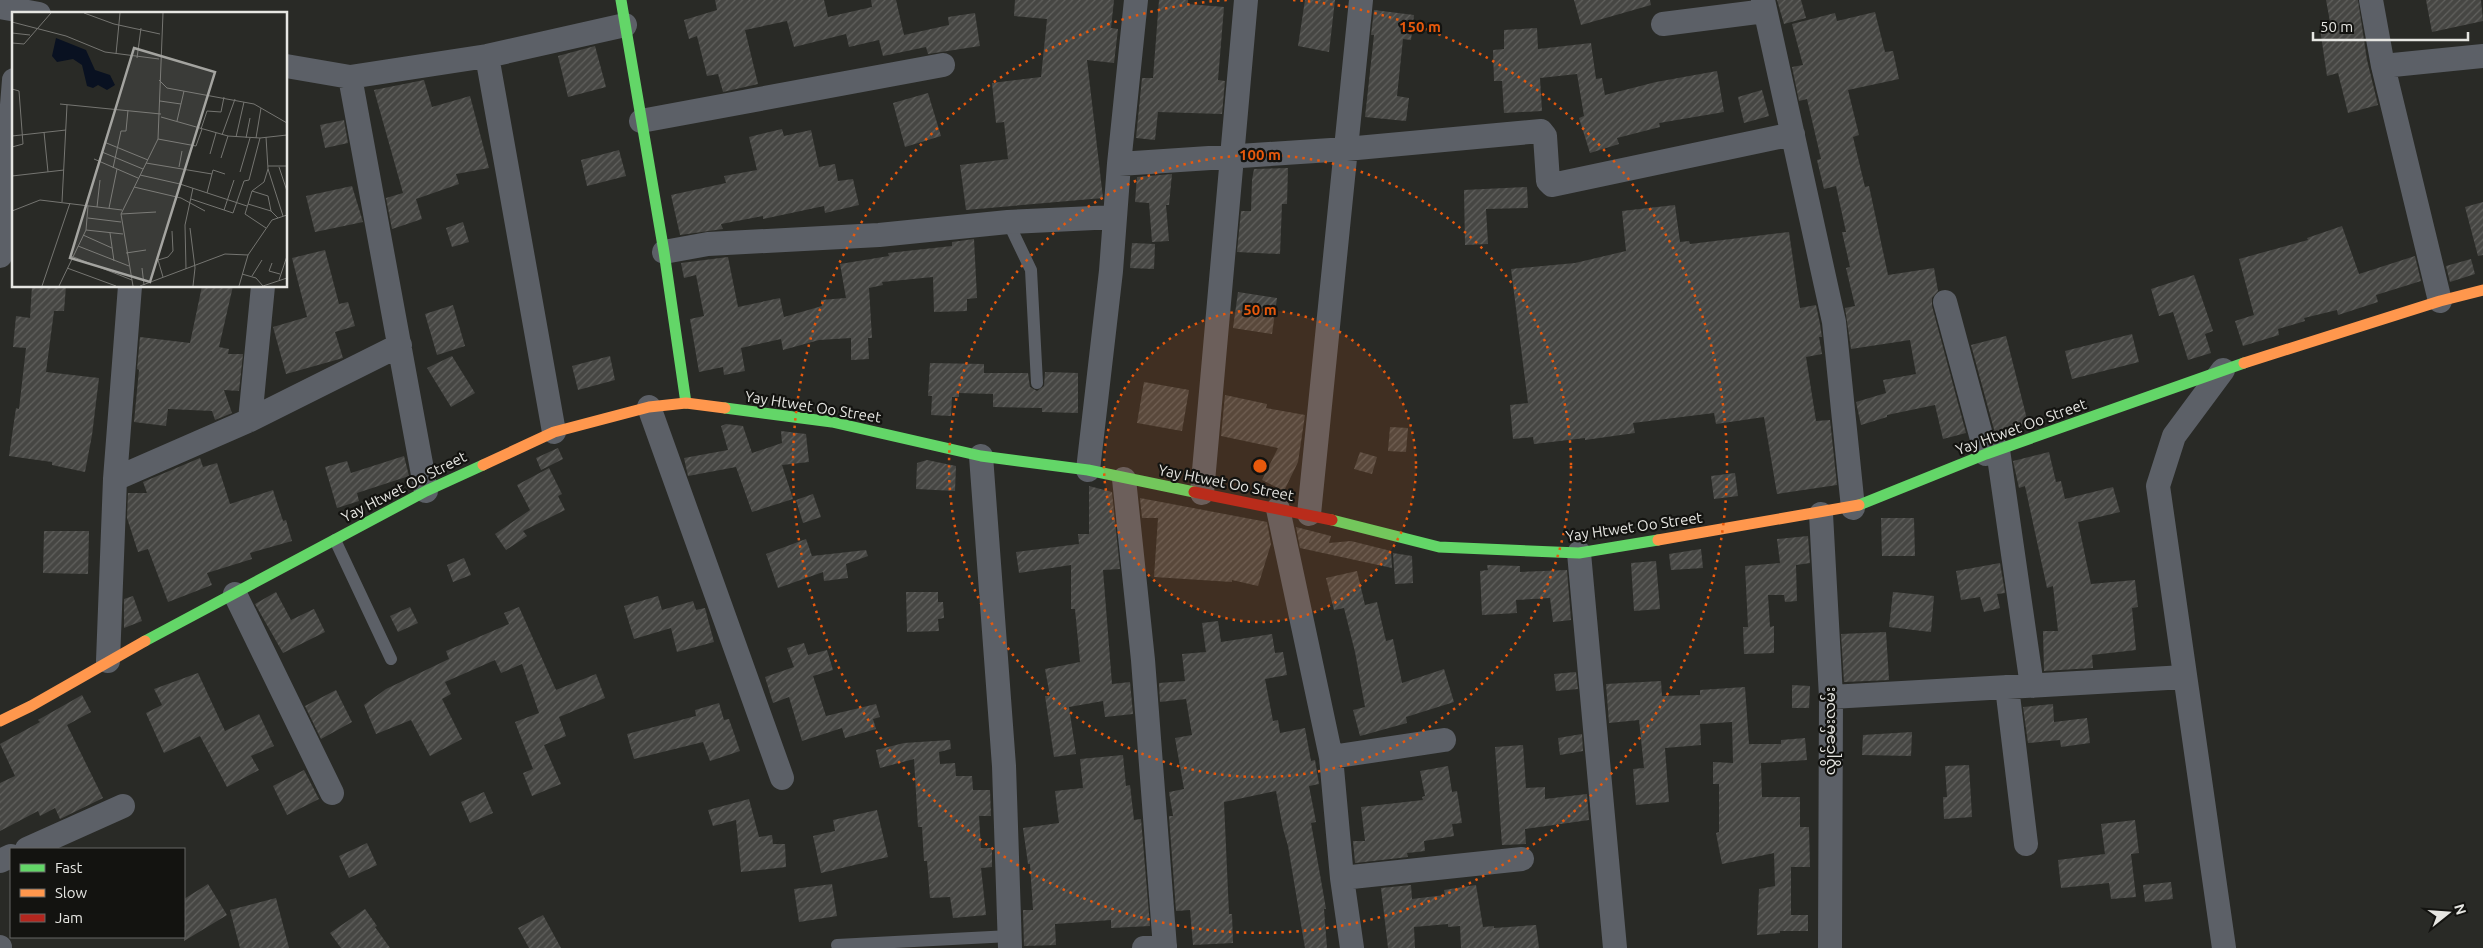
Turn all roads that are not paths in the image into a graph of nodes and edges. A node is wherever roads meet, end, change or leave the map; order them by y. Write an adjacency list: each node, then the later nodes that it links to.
1 (621, 0): 7 (street)
2 (1136, 0): 20 (street)
3 (1246, 0): 19 (street)
4 (1361, 0): 18 (street)
5 (2371, 0): 13 (street)
6 (1764, 5): 8 (street); 17 (street)
7 (625, 24): 9 (street); 16 (street)
8 (1663, 24)
9 (487, 56): 14 (street); 36 (street)
10 (2483, 56): 13 (street)
11 (943, 65): 16 (street)
12 (288, 66): 14 (street)
13 (2383, 66): 28 (street)
14 (350, 77): 30 (street)
15 (12, 105): 24 (street)
16 (641, 120): 23 (street)
17 (1792, 134): 18 (street); 44 (street)
18 (1346, 149): 19 (street); 46 (street)
19 (1232, 157): 20 (street); 43 (street)
20 (1119, 164): 21 (street)
21 (1115, 217): 22 (street); 39 (street)
22 (1008, 222): 23 (street); 32 (lane)
23 (664, 252): 33 (street)
24 (0, 256)
25 (130, 288): 40 (street)
26 (263, 288): 35 (street)
27 (2483, 290): 28 (street, Yay Htwet Oo Street)
28 (2440, 301): 31 (street, Yay Htwet Oo Street)
29 (1945, 302): 37 (street)
30 (400, 345): 35 (street); 42 (street)
31 (2223, 370): 37 (street, Yay Htwet Oo Street); 53 (street)
32 (1037, 383)
33 (686, 403): 34 (street, Yay Htwet Oo Street); 38 (street, Yay Htwet Oo Street)
34 (649, 407): 36 (street, Yay Htwet Oo Street); 60 (street)
35 (250, 420): 40 (street)
36 (554, 432): 42 (street, Yay Htwet Oo Street)
37 (1992, 452): 44 (street, Yay Htwet Oo Street); 54 (street)
38 (982, 456): 39 (street, Yay Htwet Oo Street); 67 (street)
39 (1088, 470): 41 (street, Yay Htwet Oo Street)
40 (115, 479): 52 (street)
41 (1124, 479): 43 (street, Yay Htwet Oo Street); 69 (street)
42 (426, 491): 48 (street, Yay Htwet Oo Street)
43 (1202, 493): 45 (street, Yay Htwet Oo Street)
44 (1853, 508): 47 (street, Yay Htwet Oo Street)
45 (1278, 509): 46 (street, Yay Htwet Oo Street); 59 (street)
46 (1309, 514): 49 (street, Yay Htwet Oo Street)
47 (1821, 514): 49 (street, Yay Htwet Oo Street); 56 (street, လွိုင်ခမ်းလမ်း)
48 (335, 540): 50 (street, Yay Htwet Oo Street); 51 (lane)
49 (1579, 553): 71 (street)
50 (235, 594): 52 (street, Yay Htwet Oo Street); 61 (street)
51 (392, 659)
52 (108, 661): 57 (street, Yay Htwet Oo Street)
53 (2186, 677): 54 (street); 73 (street)
54 (2032, 686): 55 (street)
55 (2007, 687): 56 (street); 63 (street)
56 (1831, 698): 72 (street, လွိုင်ခမ်းလမ်း)
57 (0, 721)
58 (1444, 740): 59 (street)
59 (1331, 757): 66 (street)
60 (782, 778)
61 (332, 793)
62 (123, 806): 64 (street)
63 (2026, 844)
64 (29, 848)
65 (1522, 859): 66 (street)
66 (1342, 878): 70 (street)
67 (1010, 942): 68 (lane)
68 (837, 945)
69 (1158, 948)
70 (1352, 948)
71 (1615, 948)
72 (1830, 948)
73 (2224, 948)

